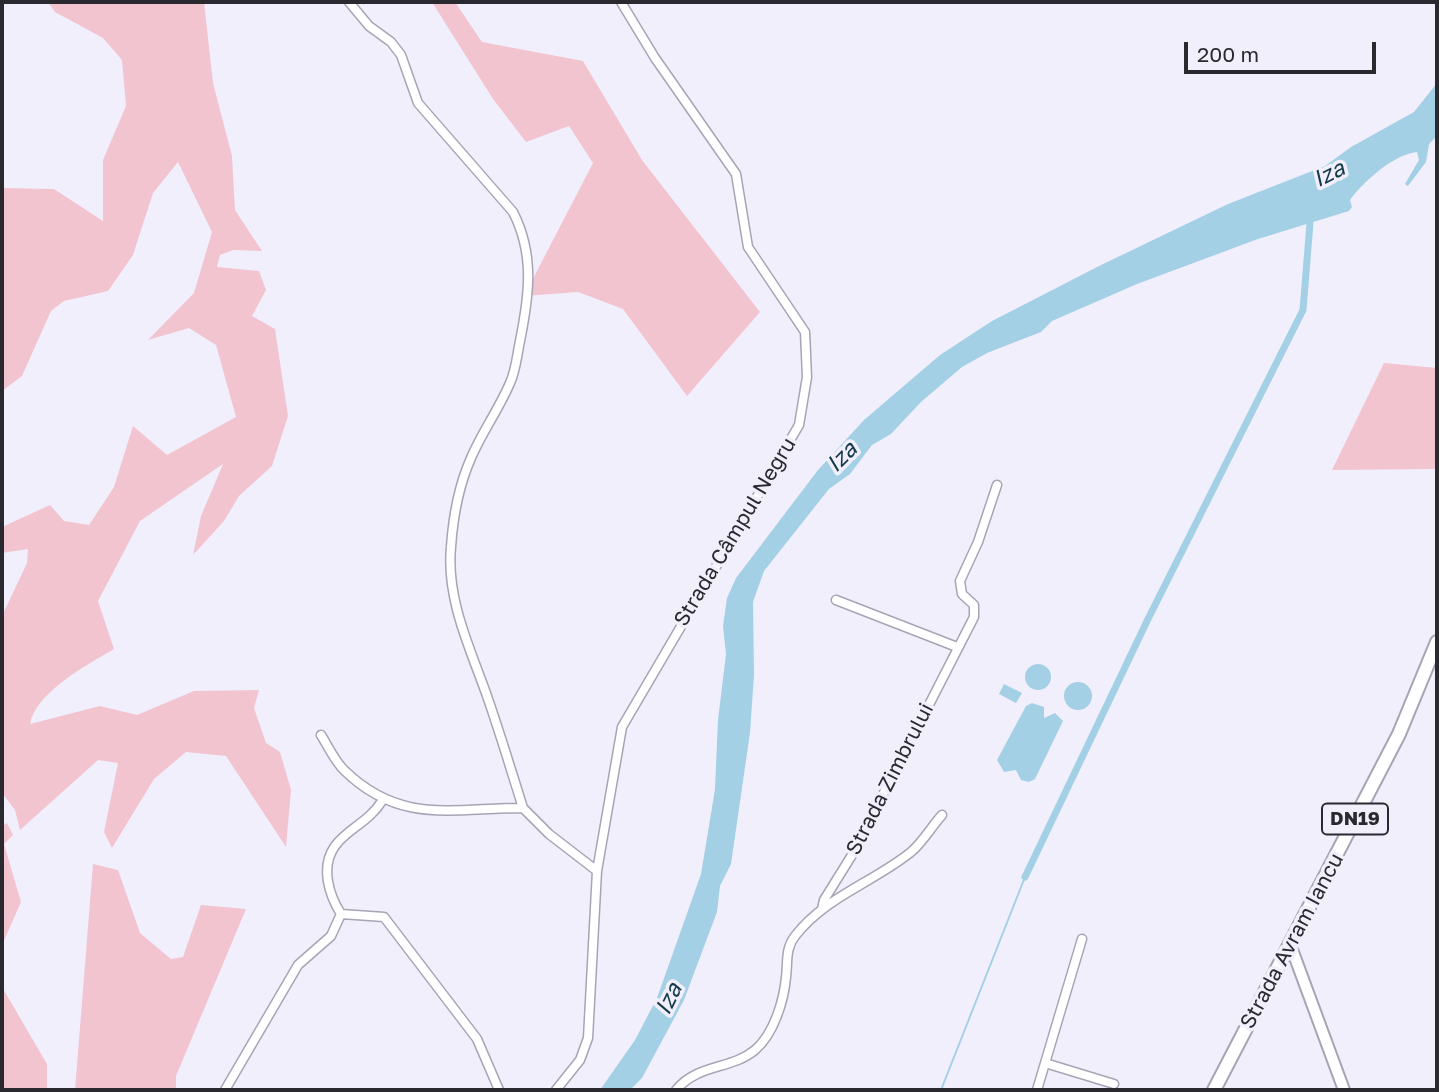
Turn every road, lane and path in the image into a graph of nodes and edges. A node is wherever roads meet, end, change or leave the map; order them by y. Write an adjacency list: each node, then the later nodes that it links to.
1 (349, 2): 9 (street)
2 (621, 2): 11 (street, Strada Câmpul Negru)
3 (997, 485): 6 (street, Strada Zimbrului)
4 (836, 600): 6 (street)
5 (1437, 642): 15 (main road, Strada Avram Iancu / DN19)
6 (957, 648): 12 (street, Strada Zimbrului)
7 (321, 735): 8 (street)
8 (382, 801): 9 (street); 13 (street)
9 (523, 808): 11 (street)
10 (942, 815): 12 (street, Strada Zimbrului)
11 (597, 871): 20 (street, Strada Câmpul Negru)
12 (822, 909): 21 (street, Strada Zimbrului)
13 (341, 914): 18 (street); 19 (street)
14 (1082, 939): 16 (street)
15 (1290, 944): 23 (main road, Strada Avram Iancu / DN19); 24 (main road)
16 (1045, 1063): 17 (street); 22 (street)
17 (1114, 1084)
18 (225, 1090)
19 (499, 1090)
20 (556, 1090)
21 (676, 1090)
22 (1037, 1090)
23 (1214, 1090)
24 (1344, 1090)

